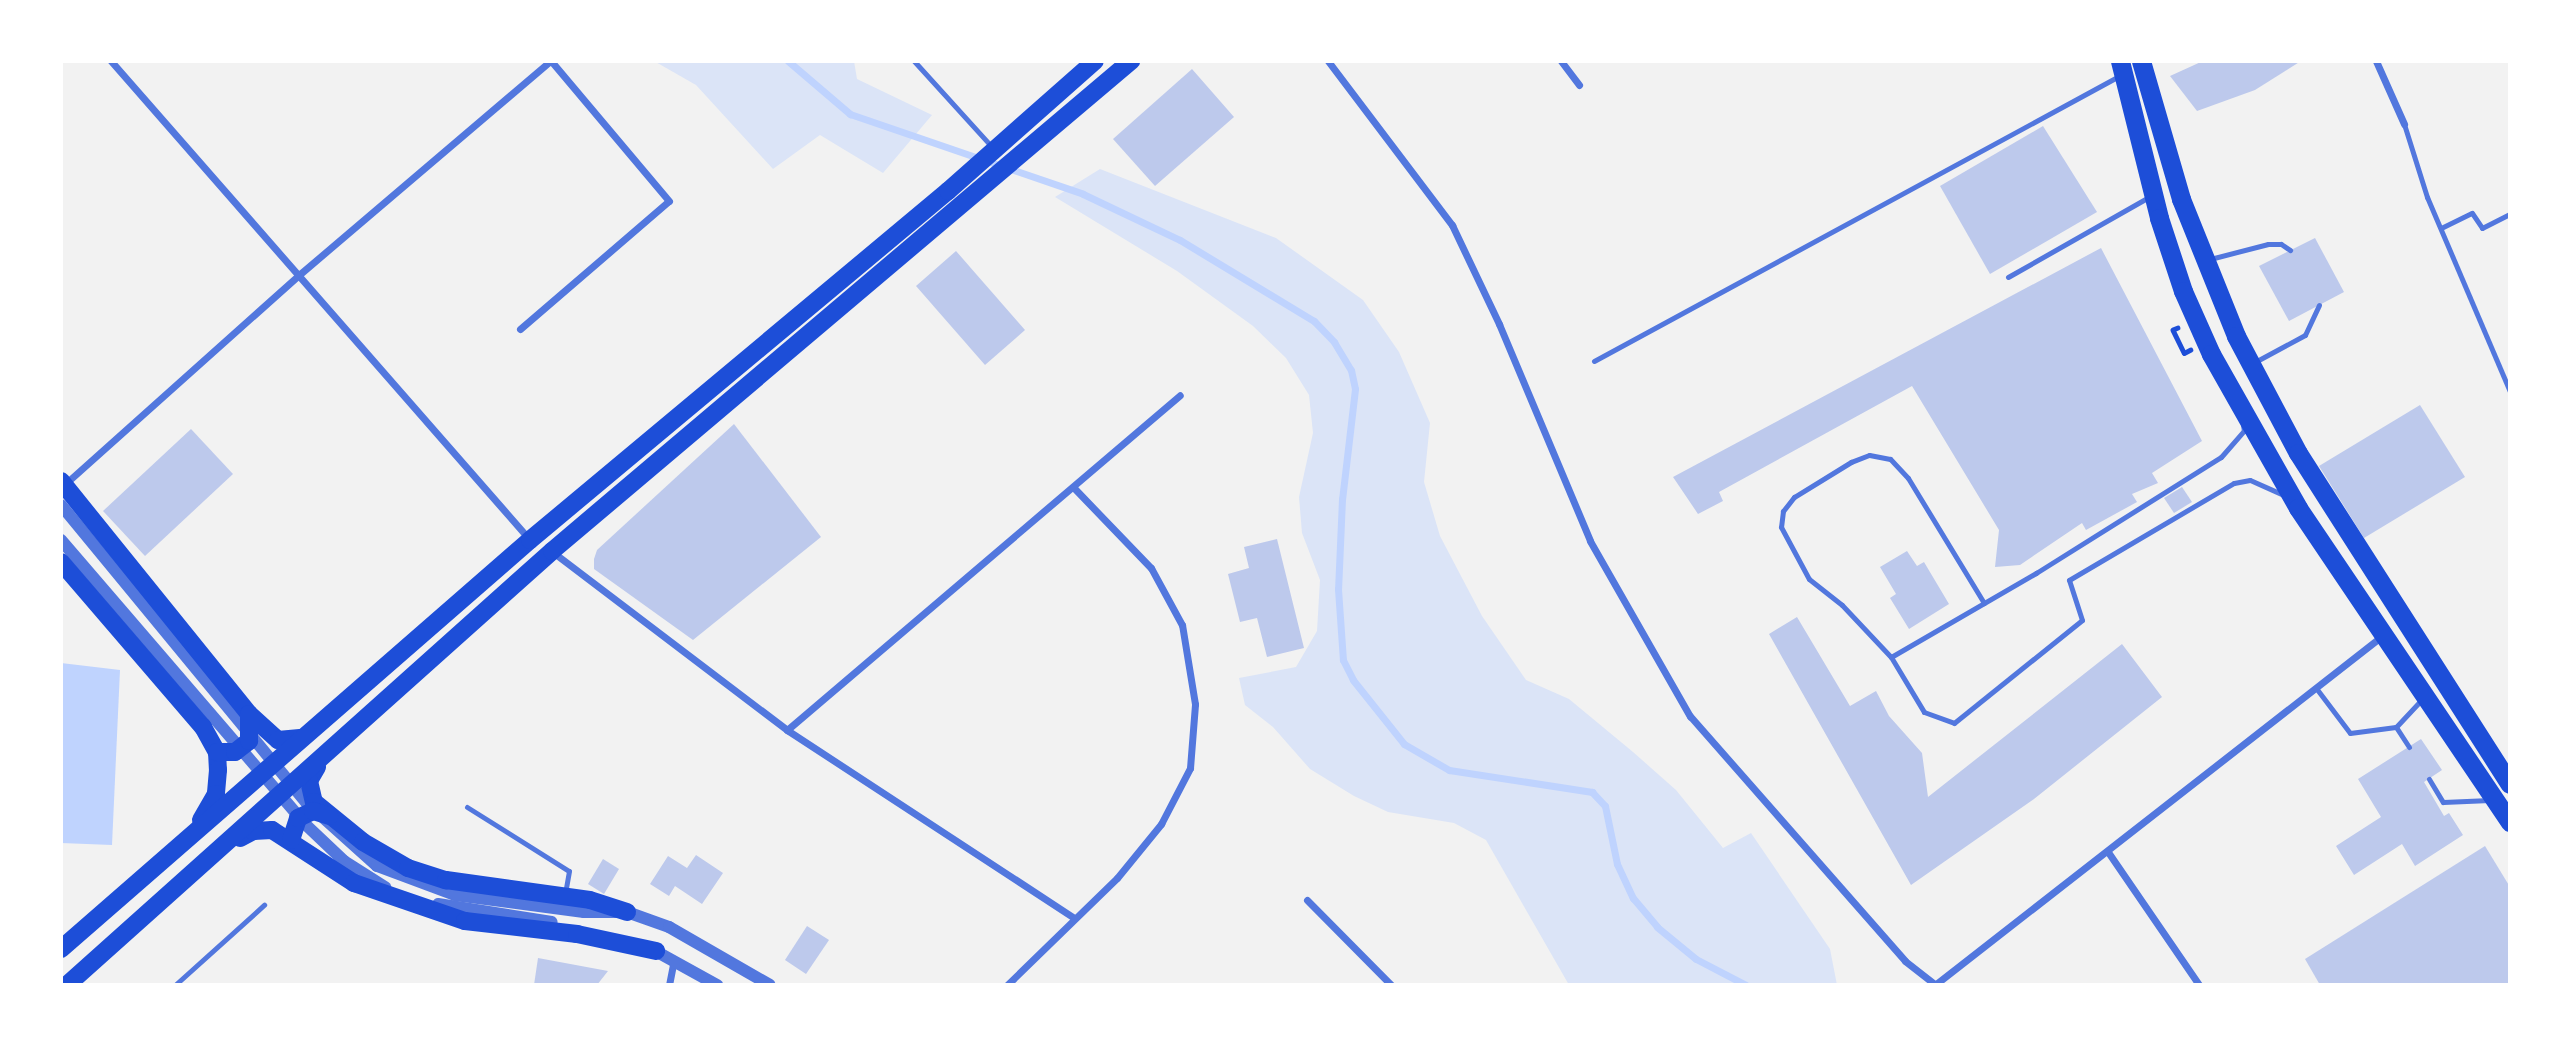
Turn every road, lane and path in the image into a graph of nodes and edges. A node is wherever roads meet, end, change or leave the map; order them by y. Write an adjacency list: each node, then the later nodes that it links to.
1 (111, 61): 19 (street)
2 (550, 61): 19 (street); 22 (street)
3 (914, 61): 13 (lane)
4 (1131, 61): 36 (main road)
5 (1328, 61): 68 (street)
6 (1561, 61): 11 (street)
7 (2141, 61): 18 (highway)
8 (2376, 61): 12 (street)
9 (1093, 62): 13 (main road)
10 (2122, 68): 14 (highway); 25 (lane)
11 (1580, 85)
12 (2404, 124): 16 (lane)
13 (992, 153): 35 (main road)
14 (2155, 194): 20 (lane); 29 (highway)
15 (2510, 214): 16 (lane)
16 (2441, 228): 27 (lane)
17 (2290, 250): 18 (lane)
18 (2203, 260): 26 (highway)
19 (300, 274): 30 (street); 35 (street)
20 (2008, 277)
21 (2319, 305): 26 (lane)
22 (520, 329)
23 (2173, 330): 24 (path)
24 (2184, 353)
25 (1594, 361)
26 (2251, 365): 51 (highway)
27 (2510, 392)
28 (1180, 396): 31 (street)
29 (2243, 415): 33 (highway); 38 (lane)
30 (63, 483): 43 (main road)
31 (1073, 486): 45 (street); 64 (street)
32 (61, 505): 61 (street)
33 (2298, 508): 39 (highway); 40 (lane)
34 (61, 540): 66 (street)
35 (530, 540): 46 (main road)
36 (552, 551): 45 (street); 47 (main road)
37 (61, 562): 49 (main road)
38 (1984, 603): 40 (lane); 40 (lane)
39 (2385, 634): 41 (street); 42 (highway)
40 (1891, 657)
41 (2316, 688): 44 (lane); 58 (street)
42 (2426, 694): 44 (lane); 52 (highway)
43 (249, 715): 46 (main road); 49 (main road)
44 (2396, 727): 48 (lane)
45 (787, 730): 64 (street)
46 (300, 738): 57 (main road)
47 (336, 745): 54 (main road); 59 (main road)
48 (2409, 747)
49 (217, 752): 57 (main road)
50 (2429, 779): 52 (lane)
51 (2510, 784)
52 (2496, 800): 55 (highway)
53 (467, 807): 61 (lane)
54 (329, 816): 56 (main road); 61 (main road)
55 (2510, 822)
56 (291, 841): 59 (main road); 66 (main road)
57 (185, 842): 65 (main road)
58 (2108, 852): 68 (street); 76 (street)
59 (213, 854): 69 (main road)
60 (1307, 900): 75 (street)
61 (563, 904): 63 (main road)
62 (264, 905): 70 (lane)
63 (627, 912): 73 (street)
64 (1074, 918): 74 (street)
65 (61, 949)
66 (656, 951): 67 (street)
67 (674, 958): 71 (street); 72 (street)
68 (1936, 984)
69 (66, 985)
70 (175, 985)
71 (669, 985)
72 (717, 985)
73 (770, 985)
74 (1007, 985)
75 (1391, 985)
76 (2199, 985)

